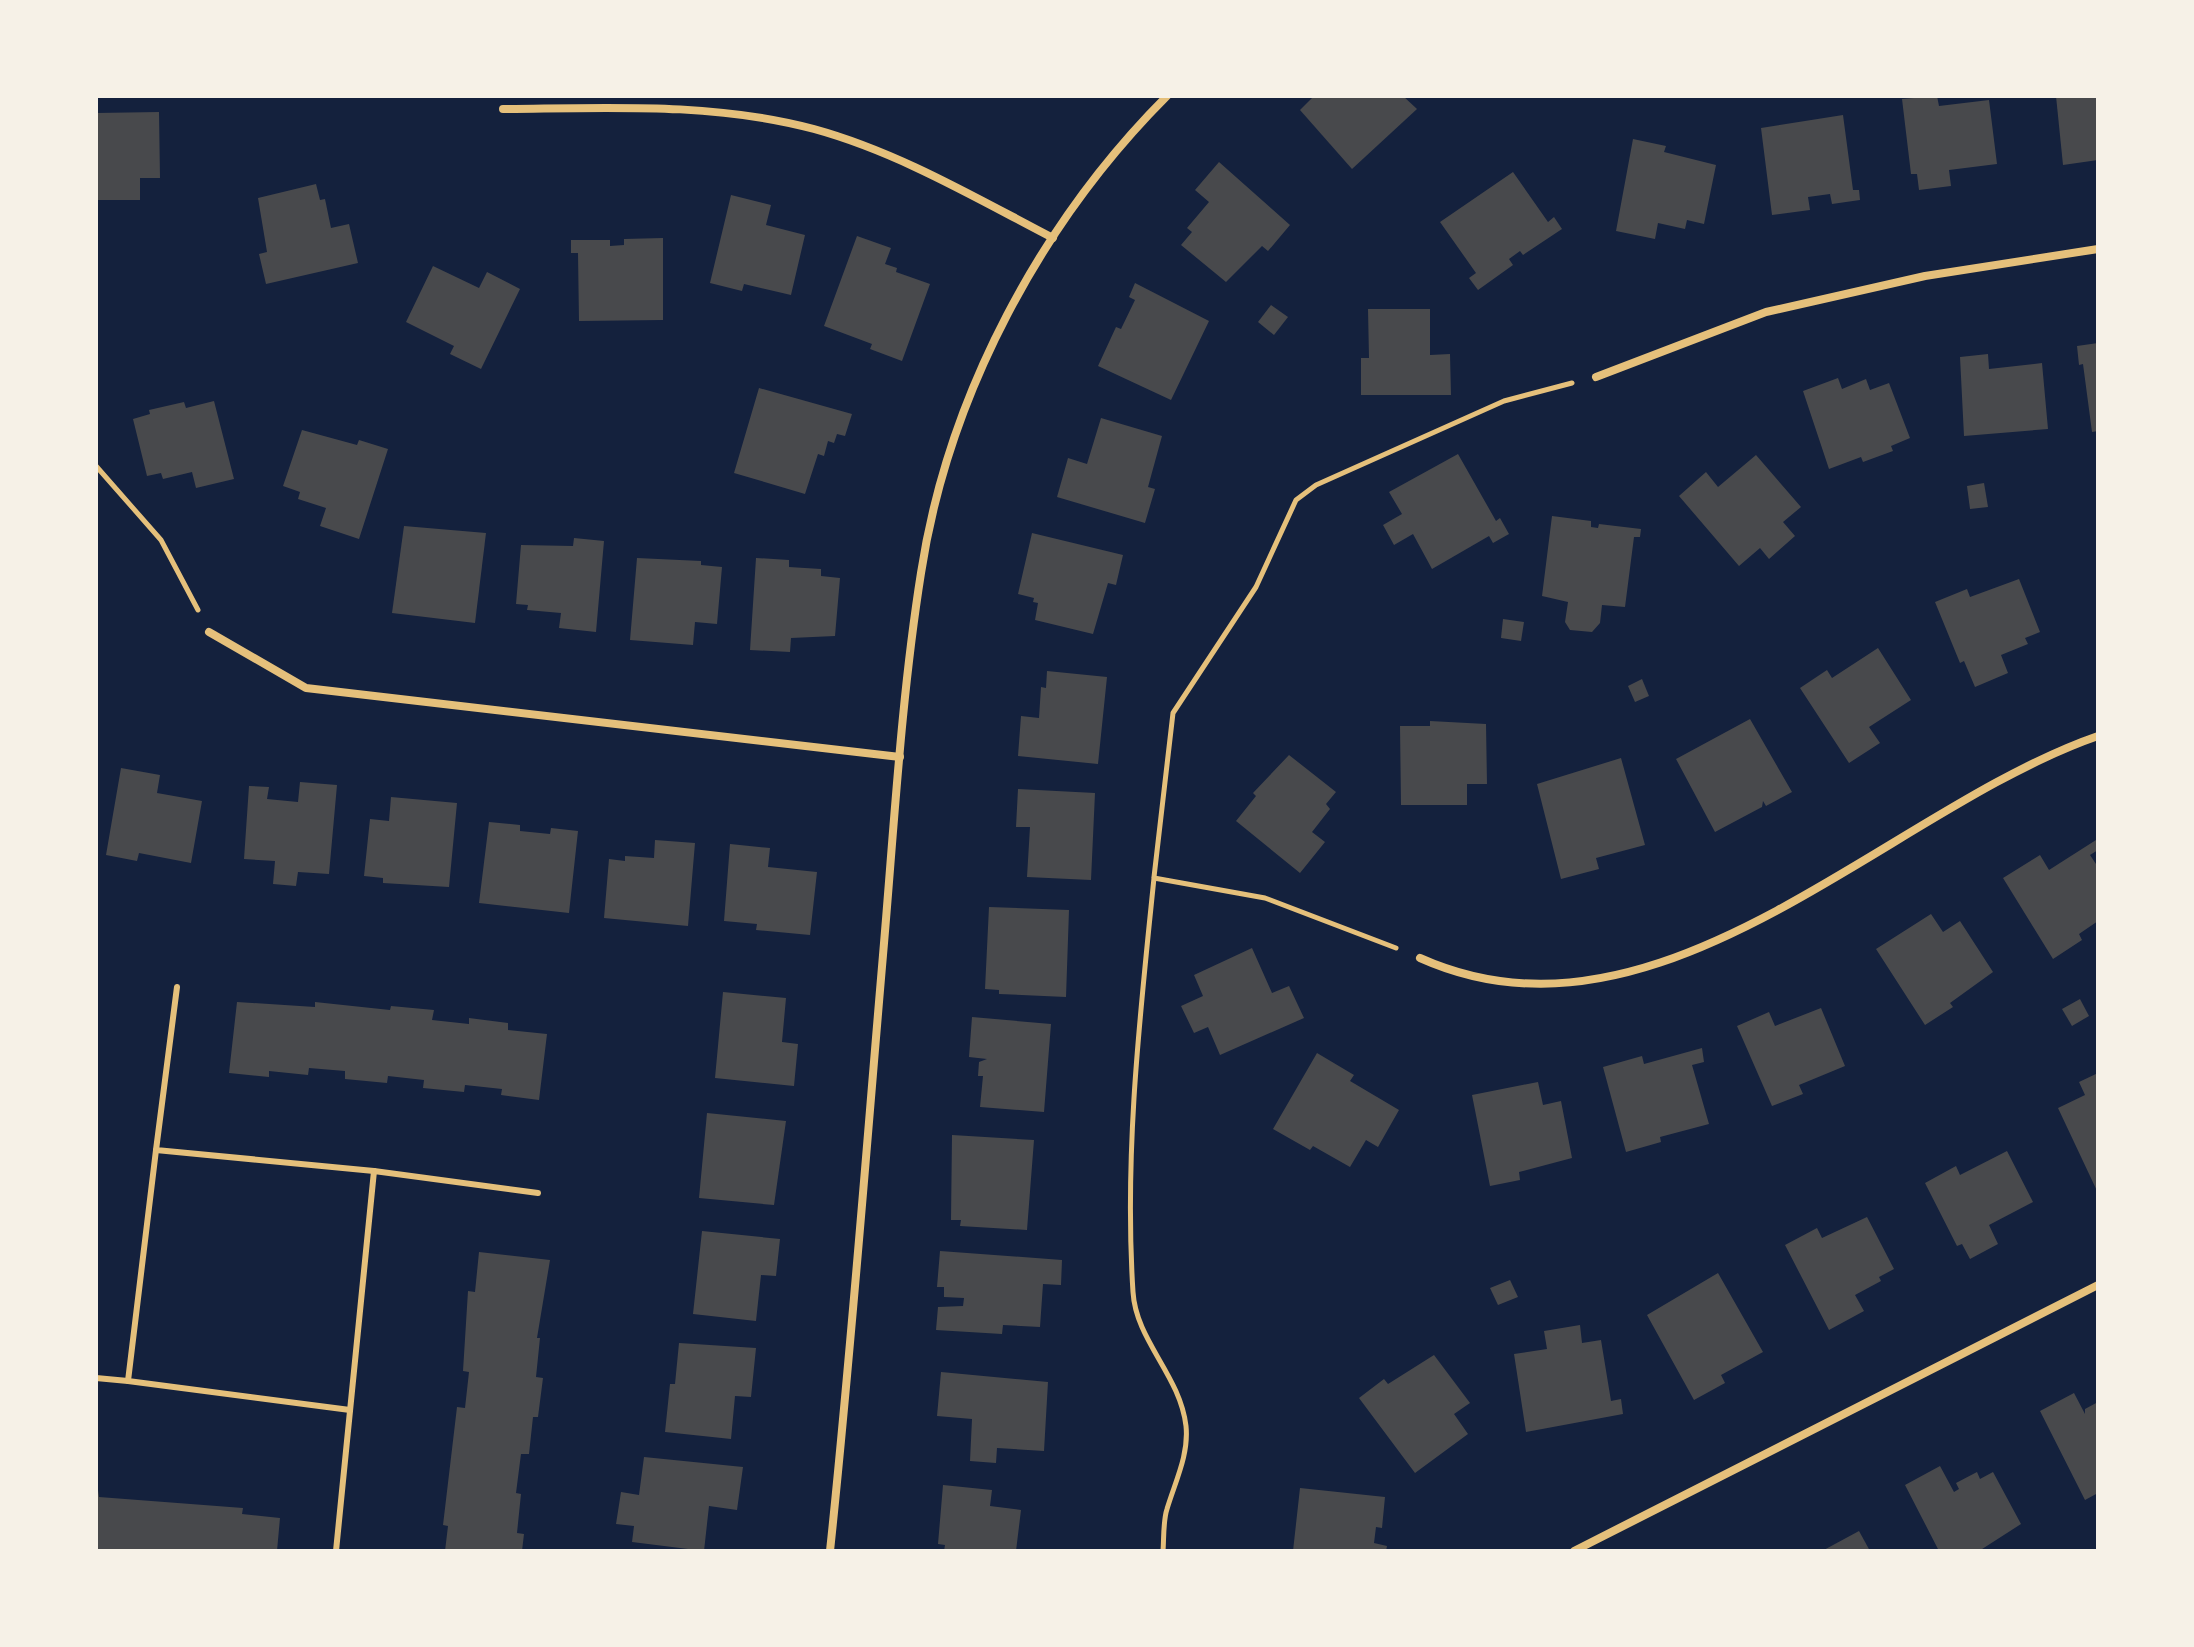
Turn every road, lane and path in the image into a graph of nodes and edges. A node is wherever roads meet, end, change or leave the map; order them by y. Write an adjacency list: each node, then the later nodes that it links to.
1 (1167, 96): 3 (street)
2 (503, 109): 3 (street)
3 (1053, 238): 9 (street)
4 (2098, 249): 5 (street)
5 (1596, 377): 10 (path)
6 (96, 466): 7 (path)
7 (209, 632): 9 (street)
8 (2098, 736): 11 (street)
9 (900, 757): 21 (street)
10 (1154, 878): 11 (path); 22 (path)
11 (1420, 958)
12 (177, 987): 13 (lane)
13 (156, 1150): 14 (lane); 18 (lane)
14 (374, 1171): 15 (lane); 19 (lane)
15 (538, 1193)
16 (2098, 1285): 23 (street)
17 (96, 1378): 18 (lane)
18 (128, 1381): 19 (lane)
19 (350, 1410): 20 (lane)
20 (336, 1551)
21 (830, 1551)
22 (1163, 1551)
23 (1574, 1551)

